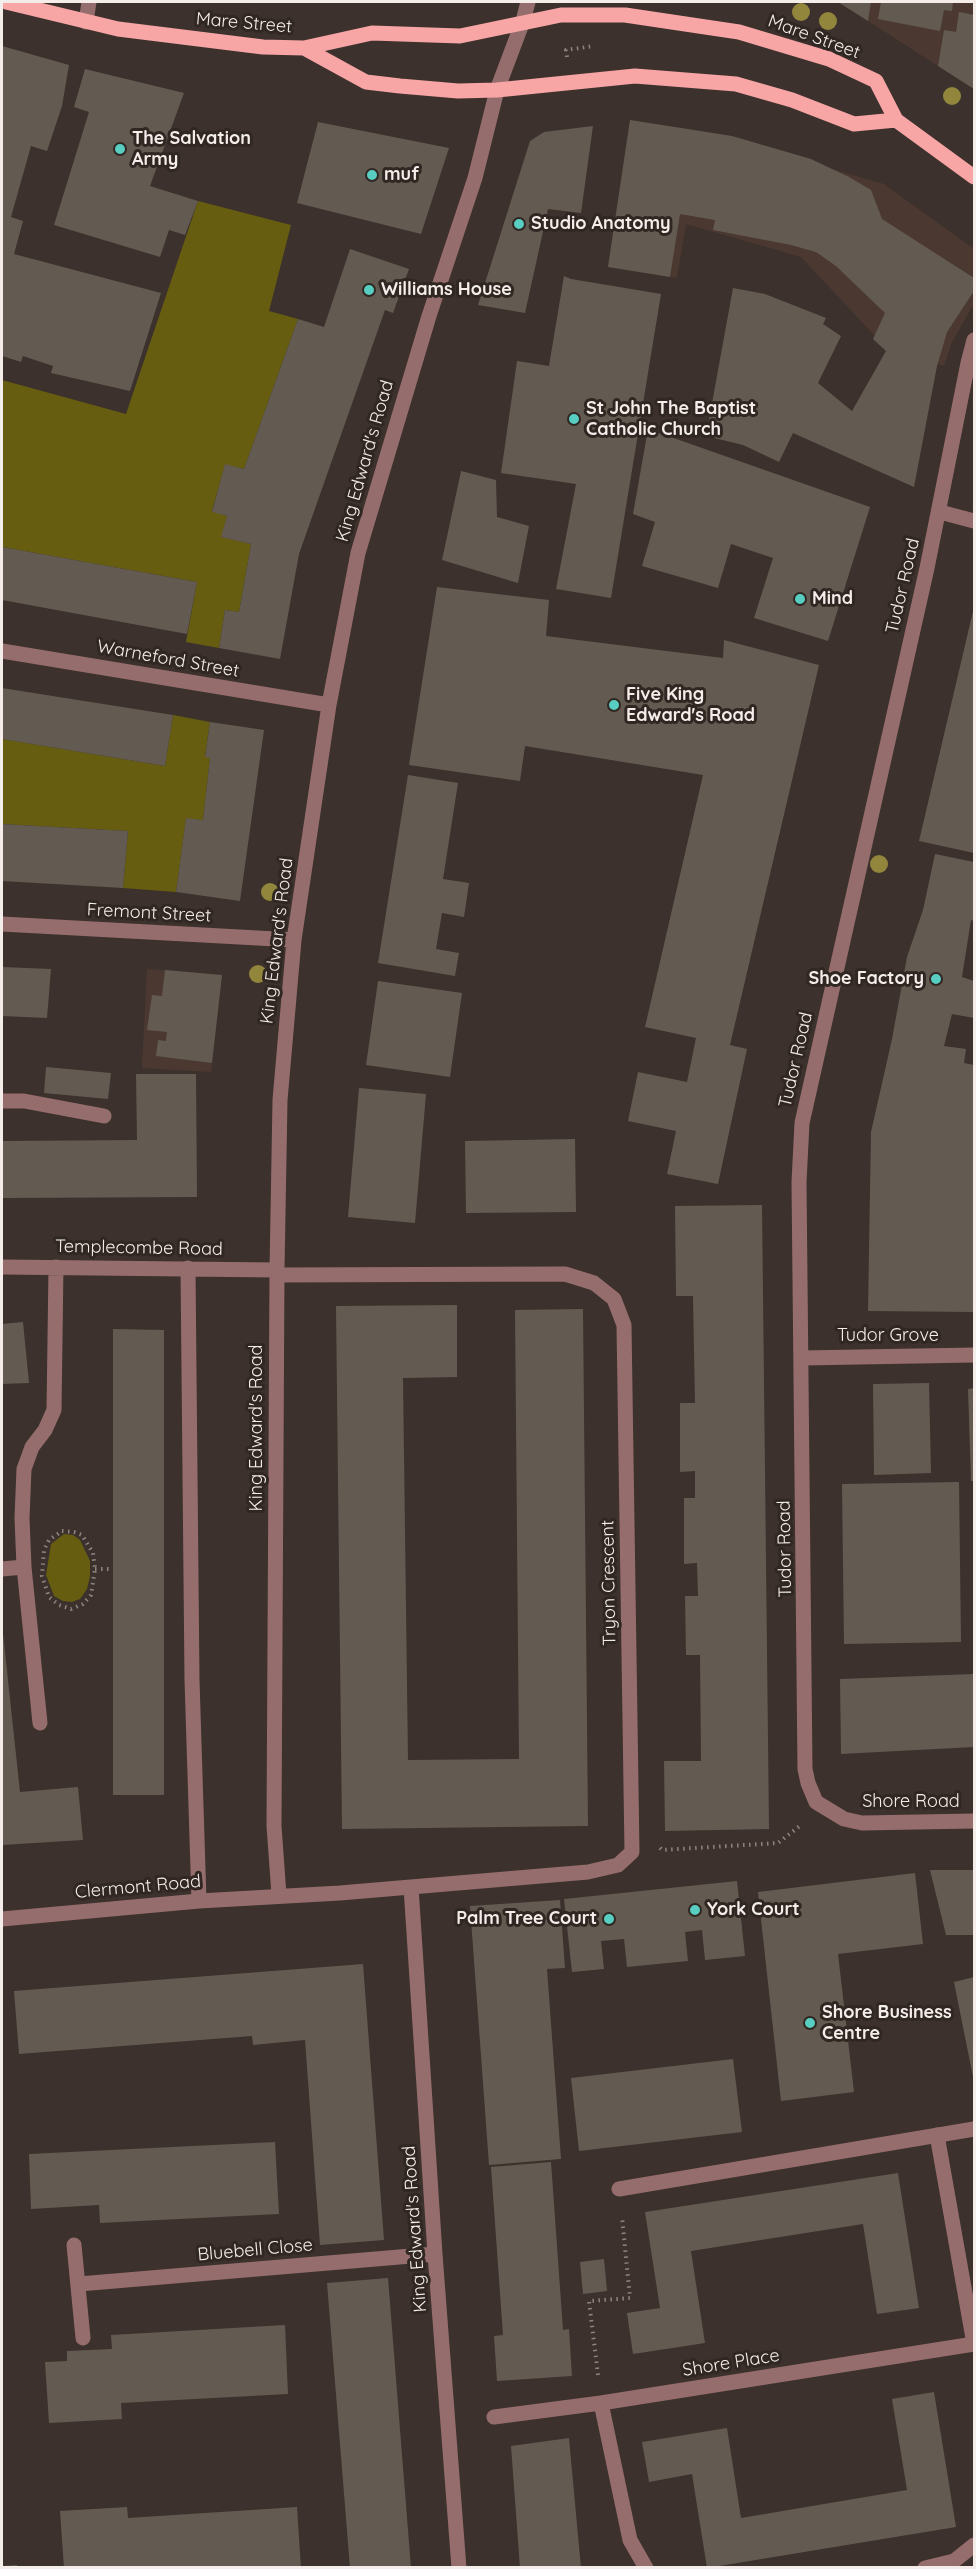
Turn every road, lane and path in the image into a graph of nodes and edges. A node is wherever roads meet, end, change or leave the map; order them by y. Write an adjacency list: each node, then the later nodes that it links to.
1 (6, 2): 5 (main road, Mare Street)
2 (89, 2): 5 (street)
3 (528, 2): 4 (street, King Edward's Road)
4 (523, 21): 7 (main road, Mare Street); 9 (street, King Edward's Road); 10 (main road, Mare Street)
5 (86, 22): 7 (main road, Mare Street)
6 (600, 45): 8 (path)
7 (304, 48): 9 (main road, Mare Street)
8 (568, 63)
9 (497, 90): 10 (main road, Mare Street); 16 (street, King Edward's Road)
10 (896, 120): 11 (main road, Mare Street)
11 (975, 177)
12 (975, 340): 13 (street, Tudor Road)
13 (939, 512): 14 (street); 26 (street, Tudor Road)
14 (975, 521)
15 (2, 651): 16 (street, Warneford Street)
16 (329, 705): 18 (street, King Edward's Road)
17 (2, 924): 18 (street, Fremont Street)
18 (294, 940): 24 (street, King Edward's Road)
19 (2, 1101): 20 (street)
20 (105, 1116)
21 (56, 1266): 22 (street, Templecombe Road); 23 (street, Templecombe Road); 27 (street)
22 (2, 1267)
23 (188, 1268): 24 (street, Templecombe Road); 37 (street)
24 (277, 1272): 35 (street, Tryon Crescent); 36 (street, King Edward's Road)
25 (975, 1355): 26 (street, Tudor Grove)
26 (802, 1358): 32 (street, Tudor Road)
27 (24, 1567): 28 (street); 31 (street)
28 (2, 1569)
29 (96, 1569): 29 (path); 30 (path)
30 (113, 1569)
31 (40, 1722)
32 (816, 1802): 33 (street, Shore Road); 34 (path)
33 (975, 1821)
34 (656, 1844)
35 (411, 1887): 36 (street, Tryon Crescent); 43 (street, King Edward's Road)
36 (279, 1895): 37 (street, Clermont Road)
37 (199, 1901): 38 (street, Clermont Road)
38 (2, 1919)
39 (975, 2129): 40 (street)
40 (938, 2135): 41 (street); 46 (street)
41 (619, 2189): 47 (path)
42 (74, 2245): 44 (street)
43 (435, 2254): 44 (street, Bluebell Close); 50 (street, King Edward's Road)
44 (79, 2284): 45 (street)
45 (83, 2338)
46 (974, 2344): 47 (street, Shore Place)
47 (601, 2403): 48 (street, Shore Place); 51 (street)
48 (494, 2417)
49 (975, 2545): 52 (street)
50 (459, 2568)
51 (646, 2568)
52 (925, 2568)

